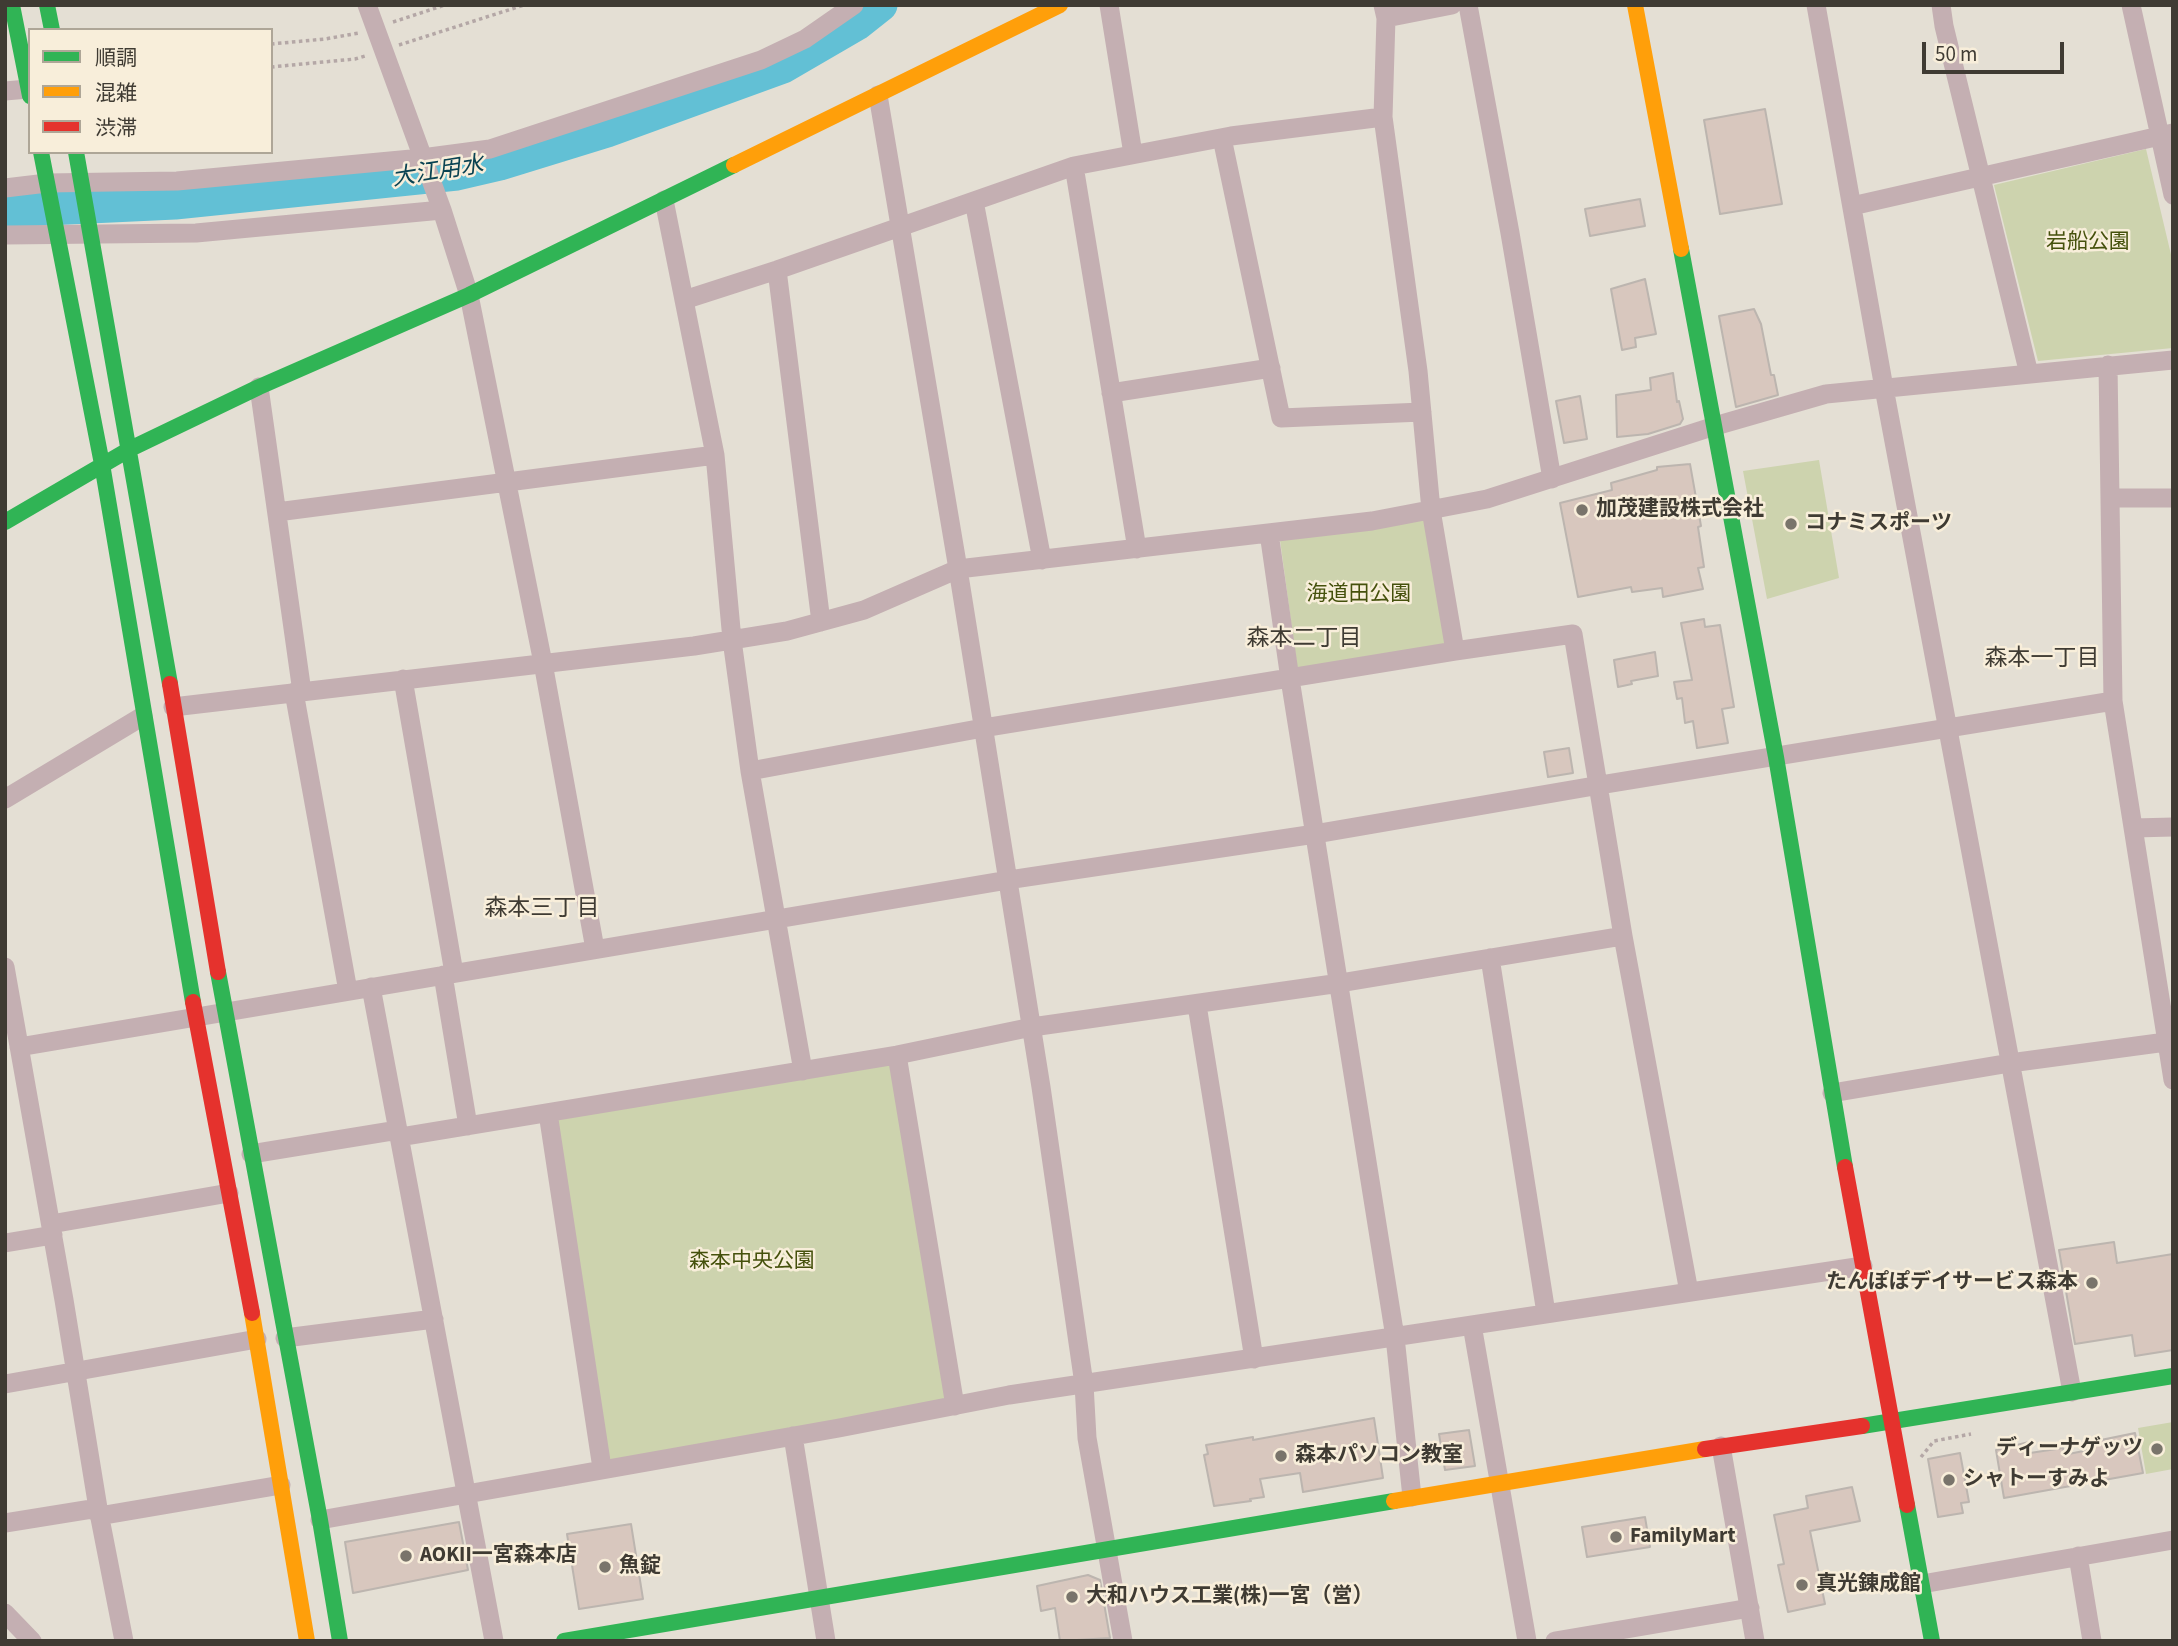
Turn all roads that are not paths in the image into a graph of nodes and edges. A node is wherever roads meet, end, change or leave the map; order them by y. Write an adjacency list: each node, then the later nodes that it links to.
1 (12, 5): 15 (street)
2 (47, 5): 14 (street)
3 (367, 5): 25 (street)
4 (854, 5): 25 (street)
5 (1060, 5): 18 (street)
6 (1109, 5): 24 (street)
7 (1452, 5): 13 (street)
8 (1468, 5): 55 (street)
9 (1635, 5): 51 (street)
10 (1816, 5): 35 (street)
11 (1941, 5): 27 (street)
12 (2131, 5): 20 (street)
13 (1385, 12): 19 (street)
14 (52, 28)
15 (28, 88)
16 (5, 91): 17 (street)
17 (28, 93)
18 (877, 95): 32 (street); 36 (street)
19 (1383, 117): 21 (street); 50 (street)
20 (2166, 134): 27 (street); 31 (street)
21 (1222, 138): 24 (street); 45 (street)
22 (41, 154): 29 (street)
23 (75, 154): 28 (street)
24 (1133, 154): 26 (street)
25 (423, 161): 28 (street); 34 (street)
26 (1074, 166): 33 (street); 49 (street)
27 (1980, 176): 35 (street); 46 (street)
28 (82, 184): 29 (street); 38 (street)
29 (47, 186): 30 (street); 37 (street)
30 (5, 188)
31 (2173, 194)
32 (664, 200): 41 (street); 42 (street)
33 (974, 201): 36 (street); 64 (street)
34 (440, 205): 38 (street); 41 (street)
35 (1852, 206): 48 (street)
36 (901, 227): 40 (street); 65 (street)
37 (55, 231): 38 (street); 39 (street); 54 (street)
38 (89, 231): 52 (street)
39 (5, 235)
40 (777, 270): 42 (street); 66 (street)
41 (469, 295): 47 (street); 56 (street)
42 (684, 300): 53 (street)
43 (2173, 360): 44 (street)
44 (2108, 365): 46 (street); 57 (street)
45 (1271, 368): 49 (street); 50 (street)
46 (2029, 374): 48 (street)
47 (259, 387): 52 (street); 60 (street)
48 (1884, 388): 51 (street); 77 (street)
49 (1111, 393): 63 (street)
50 (1422, 412): 59 (street)
51 (1715, 426): 55 (street); 78 (street)
52 (130, 449): 54 (street); 74 (street)
53 (715, 455): 56 (street); 67 (street)
54 (102, 464): 61 (street); 75 (street)
55 (1552, 480): 59 (street)
56 (507, 483): 60 (street); 69 (street)
57 (2110, 498): 58 (street); 73 (street)
58 (2173, 498)
59 (1431, 510): 62 (street); 68 (street)
60 (277, 512): 72 (street)
61 (5, 522)
62 (1269, 533): 63 (street); 71 (street)
63 (1137, 549): 64 (street)
64 (1042, 560): 65 (street)
65 (958, 569): 66 (street); 76 (street)
66 (821, 622): 67 (street)
67 (732, 640): 69 (street); 79 (street)
68 (1455, 651): 71 (street); 80 (street)
69 (543, 663): 70 (street); 88 (street)
70 (403, 679): 72 (street); 92 (street)
71 (1290, 679): 76 (street); 84 (street)
72 (298, 692): 74 (street); 95 (street)
73 (2113, 701): 77 (street); 83 (street)
74 (173, 707): 97 (street)
75 (143, 716): 81 (street); 98 (street)
76 (983, 728): 79 (street); 85 (street)
77 (1949, 728): 78 (street); 103 (street)
78 (1776, 757): 80 (street); 106 (street)
79 (750, 771): 86 (street)
80 (1600, 785): 84 (street); 87 (street)
81 (5, 799)
82 (2173, 827): 83 (street)
83 (2134, 828): 91 (street)
84 (1315, 834): 85 (street); 93 (street)
85 (1008, 880): 86 (street); 99 (street)
86 (776, 919): 88 (street); 104 (street)
87 (1623, 936): 89 (street); 115 (street)
88 (595, 950): 92 (street)
89 (1490, 958): 93 (street); 116 (street)
90 (5, 967): 101 (street)
91 (2164, 972): 100 (street)
92 (449, 974): 94 (street); 108 (street)
93 (1340, 983): 96 (street); 119 (street)
94 (371, 987): 95 (street); 109 (street)
95 (348, 991): 97 (street)
96 (1197, 1005): 99 (street); 122 (street)
97 (225, 1012): 98 (street); 110 (street)
98 (196, 1018): 101 (street); 111 (street)
99 (1032, 1027): 102 (street); 126 (street)
100 (2166, 1042): 103 (street); 105 (street)
101 (19, 1047): 112 (street)
102 (897, 1055): 104 (street); 128 (street)
103 (2010, 1063): 106 (street); 127 (street)
104 (803, 1071): 107 (street)
105 (2173, 1080)
106 (1832, 1093): 114 (street)
107 (548, 1113): 108 (street); 132 (street)
108 (468, 1126): 109 (street)
109 (399, 1133): 110 (street); 117 (street)
110 (251, 1154): 120 (street)
111 (229, 1193): 112 (street); 121 (street)
112 (52, 1229): 113 (street); 123 (street)
113 (5, 1243)
114 (1863, 1266): 115 (street); 129 (street)
115 (1689, 1292): 116 (street)
116 (1546, 1313): 118 (street)
117 (434, 1319): 120 (street); 135 (street)
118 (1472, 1325): 119 (street); 133 (street)
119 (1395, 1337): 122 (street); 136 (street)
120 (285, 1338): 138 (street)
121 (257, 1339): 123 (street); 134 (street)
122 (1254, 1359): 126 (street)
123 (76, 1371): 125 (street); 137 (street)
124 (2173, 1376): 127 (street)
125 (5, 1384)
126 (1084, 1384): 128 (street); 141 (street)
127 (2072, 1392): 129 (street)
128 (955, 1406): 130 (street)
129 (1892, 1422): 131 (street); 143 (street)
130 (793, 1436): 132 (street); 144 (street)
131 (1721, 1446): 133 (street); 145 (street)
132 (602, 1468): 135 (street)
133 (1498, 1483): 136 (street); 156 (street)
134 (281, 1485): 137 (street); 150 (street)
135 (468, 1492): 138 (street); 152 (street)
136 (1412, 1497): 141 (street)
137 (98, 1512): 139 (street); 149 (street)
138 (320, 1520): 151 (street)
139 (5, 1523)
140 (2173, 1540): 142 (street)
141 (1107, 1550): 144 (street); 155 (street)
142 (2078, 1556): 143 (street); 160 (street)
143 (1922, 1584): 159 (street)
144 (819, 1599): 153 (street); 154 (street)
145 (1750, 1608): 147 (street); 158 (street)
146 (5, 1613): 148 (street)
147 (1610, 1636): 157 (street)
148 (32, 1641)
149 (124, 1641)
150 (307, 1641)
151 (340, 1641)
152 (495, 1641)
153 (564, 1641)
154 (826, 1641)
155 (1123, 1641)
156 (1527, 1641)
157 (1555, 1641)
158 (1755, 1641)
159 (1932, 1641)
160 (2092, 1641)

